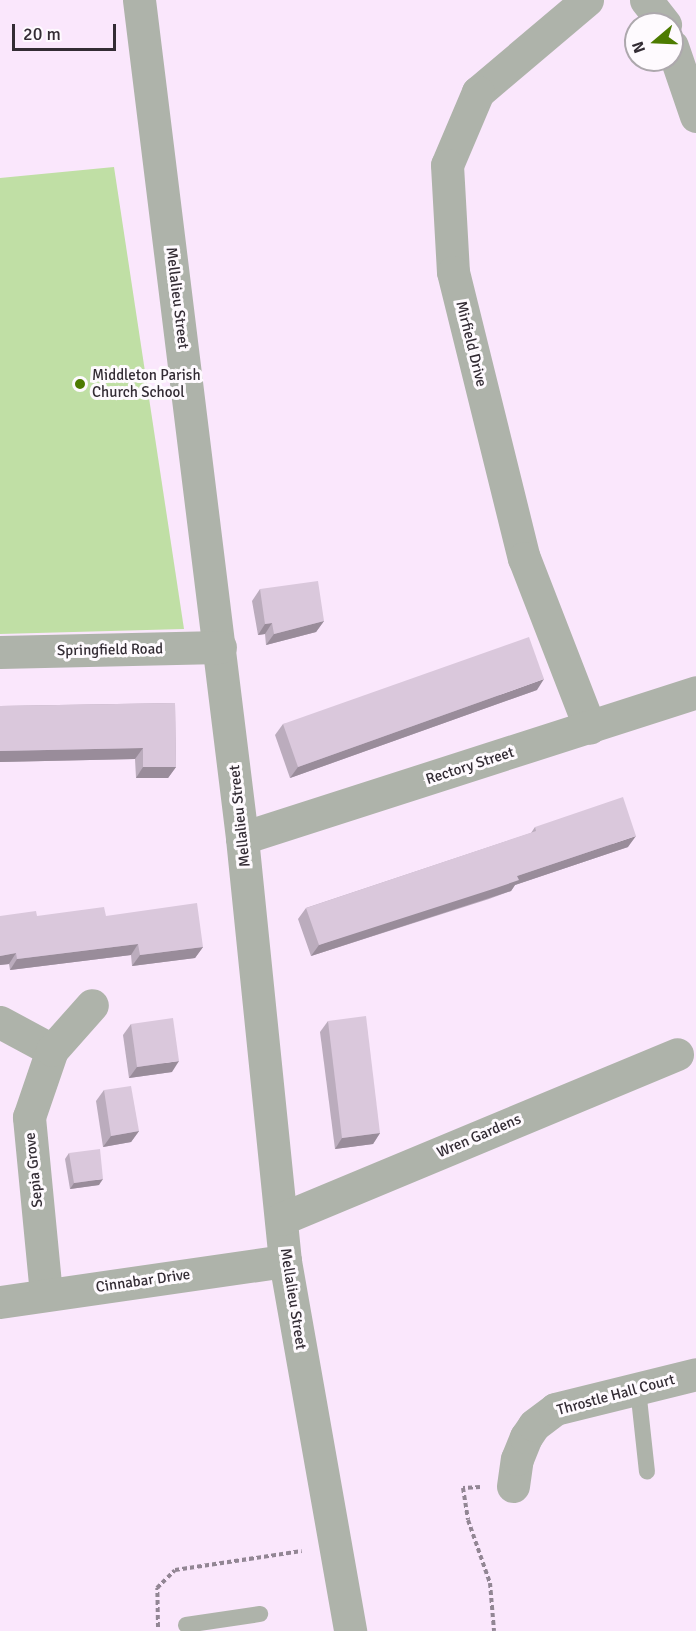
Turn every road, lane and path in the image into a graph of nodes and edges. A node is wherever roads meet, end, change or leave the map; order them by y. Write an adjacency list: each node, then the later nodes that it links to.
1 (140, 0): 5 (street, Mellalieu Street)
2 (587, 0): 8 (street, Mirfield Drive)
3 (681, 72): 4 (street)
4 (696, 116)
5 (220, 647): 6 (street, Springfield Road); 9 (street, Mellalieu Street)
6 (0, 652)
7 (696, 692): 8 (street, Rectory Street)
8 (590, 728): 9 (street, Rectory Street)
9 (242, 838): 14 (street, Mellalieu Street)
10 (92, 1005): 12 (street, Sepia Grove)
11 (0, 1022): 12 (street)
12 (52, 1050): 16 (street, Sepia Grove)
13 (677, 1054): 14 (street, Wren Gardens)
14 (281, 1219): 15 (street, Mellalieu Street)
15 (285, 1261): 16 (street, Cinnabar Drive); 22 (street, Mellalieu Street)
16 (46, 1294): 17 (street, Cinnabar Drive)
17 (0, 1302)
18 (696, 1374): 19 (street, Throstle Hall Court)
19 (638, 1389): 20 (lane); 21 (street, Throstle Hall Court)
20 (647, 1472)
21 (499, 1486): 28 (path)
22 (335, 1546): 26 (path); 27 (street, Mellalieu Street)
23 (260, 1614): 25 (lane)
24 (186, 1624): 25 (lane)
25 (217, 1626)
26 (159, 1631)
27 (350, 1631)
28 (494, 1631)

